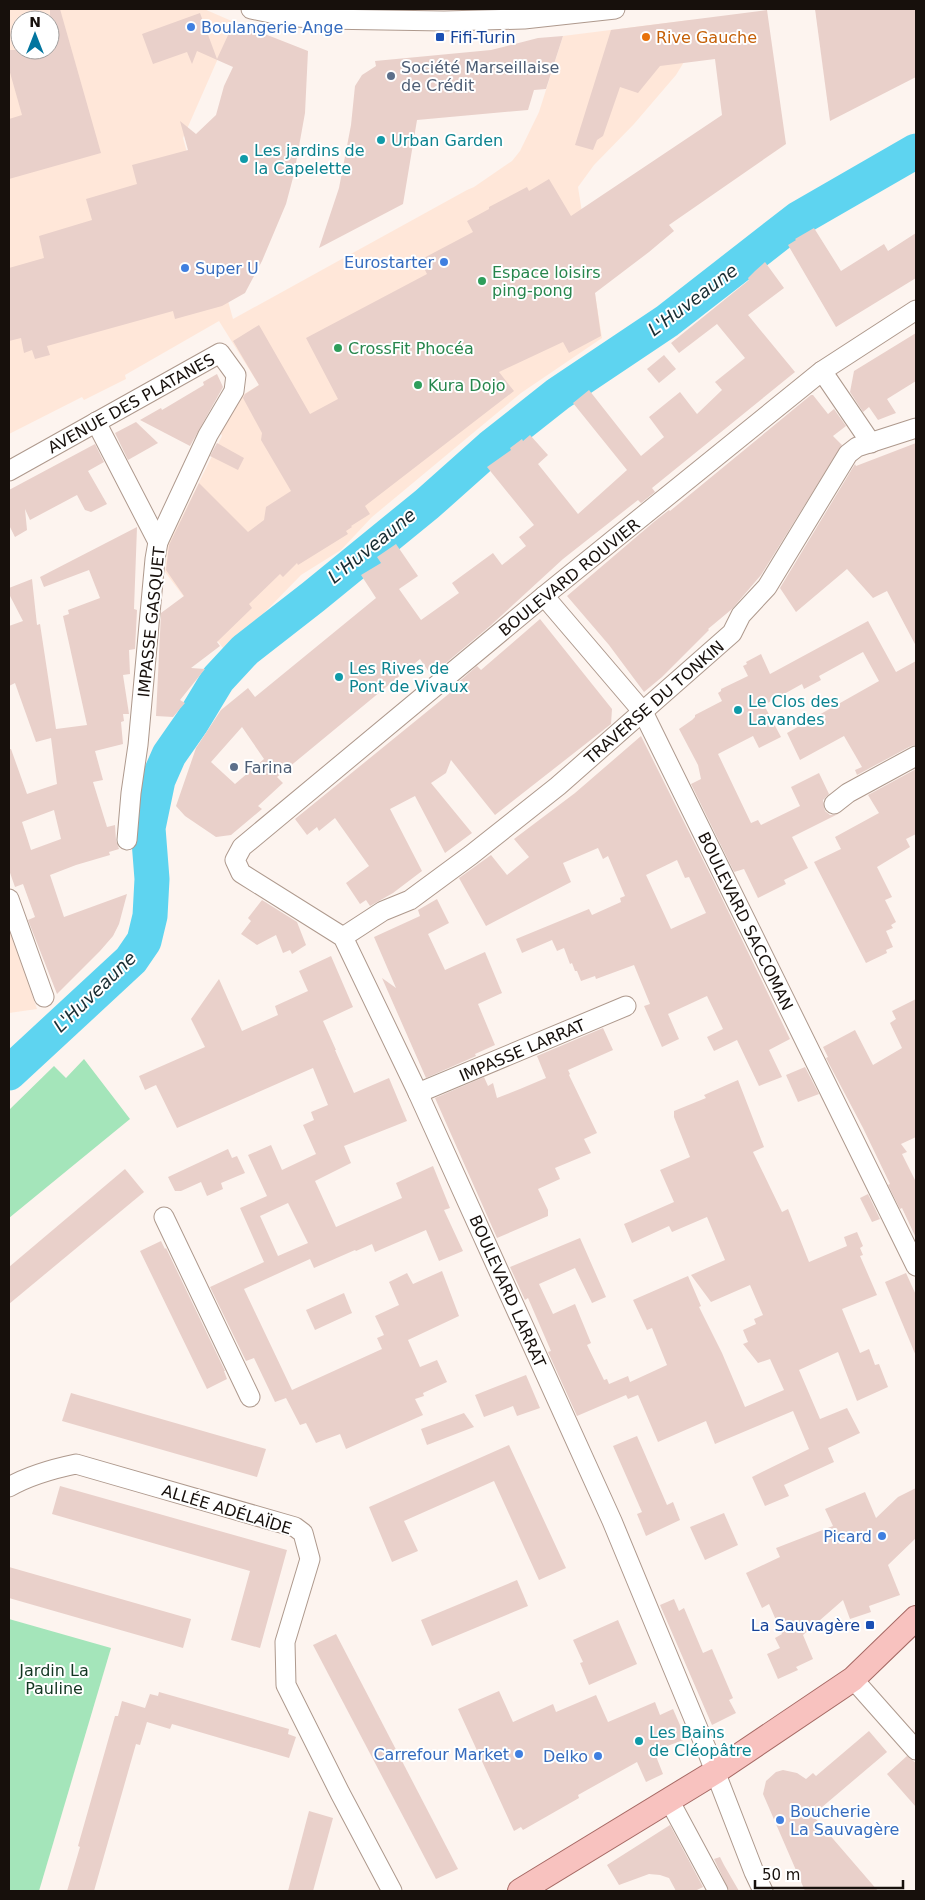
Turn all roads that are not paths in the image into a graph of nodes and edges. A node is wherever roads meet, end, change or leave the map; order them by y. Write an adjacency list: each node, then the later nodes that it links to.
1 (251, 9): 3 (street)
2 (615, 9): 3 (street)
3 (324, 14)
4 (916, 310): 5 (street, BOULEVARD ROUVIER)
5 (822, 371): 9 (street); 14 (street, BOULEVARD ROUVIER)
6 (234, 391): 7 (street, AVENUE DES PLATANES); 13 (street, IMPASSE GASQUET)
7 (96, 422): 10 (street, AVENUE DES PLATANES); 13 (street)
8 (916, 428): 9 (street, TRAVERSE DU TONKIN)
9 (872, 443): 15 (street, TRAVERSE DU TONKIN)
10 (30, 460): 11 (street, AVENUE DES PLATANES); 12 (street, AVENUE DES PLATANES)
11 (9, 464)
12 (9, 471)
13 (158, 542): 18 (street, IMPASSE GASQUET)
14 (544, 596): 15 (street, BOULEVARD SACCOMAN); 20 (street, BOULEVARD ROUVIER)
15 (644, 712): 20 (street, TRAVERSE DU TONKIN); 25 (street, BOULEVARD SACCOMAN)
16 (916, 756): 17 (street)
17 (834, 804)
18 (127, 840)
19 (9, 898): 21 (street)
20 (343, 937): 23 (street, BOULEVARD LARRAT)
21 (44, 997)
22 (626, 1006): 23 (street, IMPASSE LARRAT)
23 (418, 1093): 31 (street, BOULEVARD LARRAT)
24 (164, 1217): 26 (street)
25 (916, 1266)
26 (250, 1397)
27 (9, 1487): 33 (street, ALLÉE ADÉLAÏDE)
28 (916, 1618): 29 (main road)
29 (853, 1680): 30 (street); 31 (main road)
30 (916, 1750)
31 (715, 1772): 32 (main road); 36 (street, BOULEVARD LARRAT)
32 (670, 1800): 34 (main road); 35 (street)
33 (392, 1891)
34 (520, 1891)
35 (718, 1891)
36 (763, 1891)

